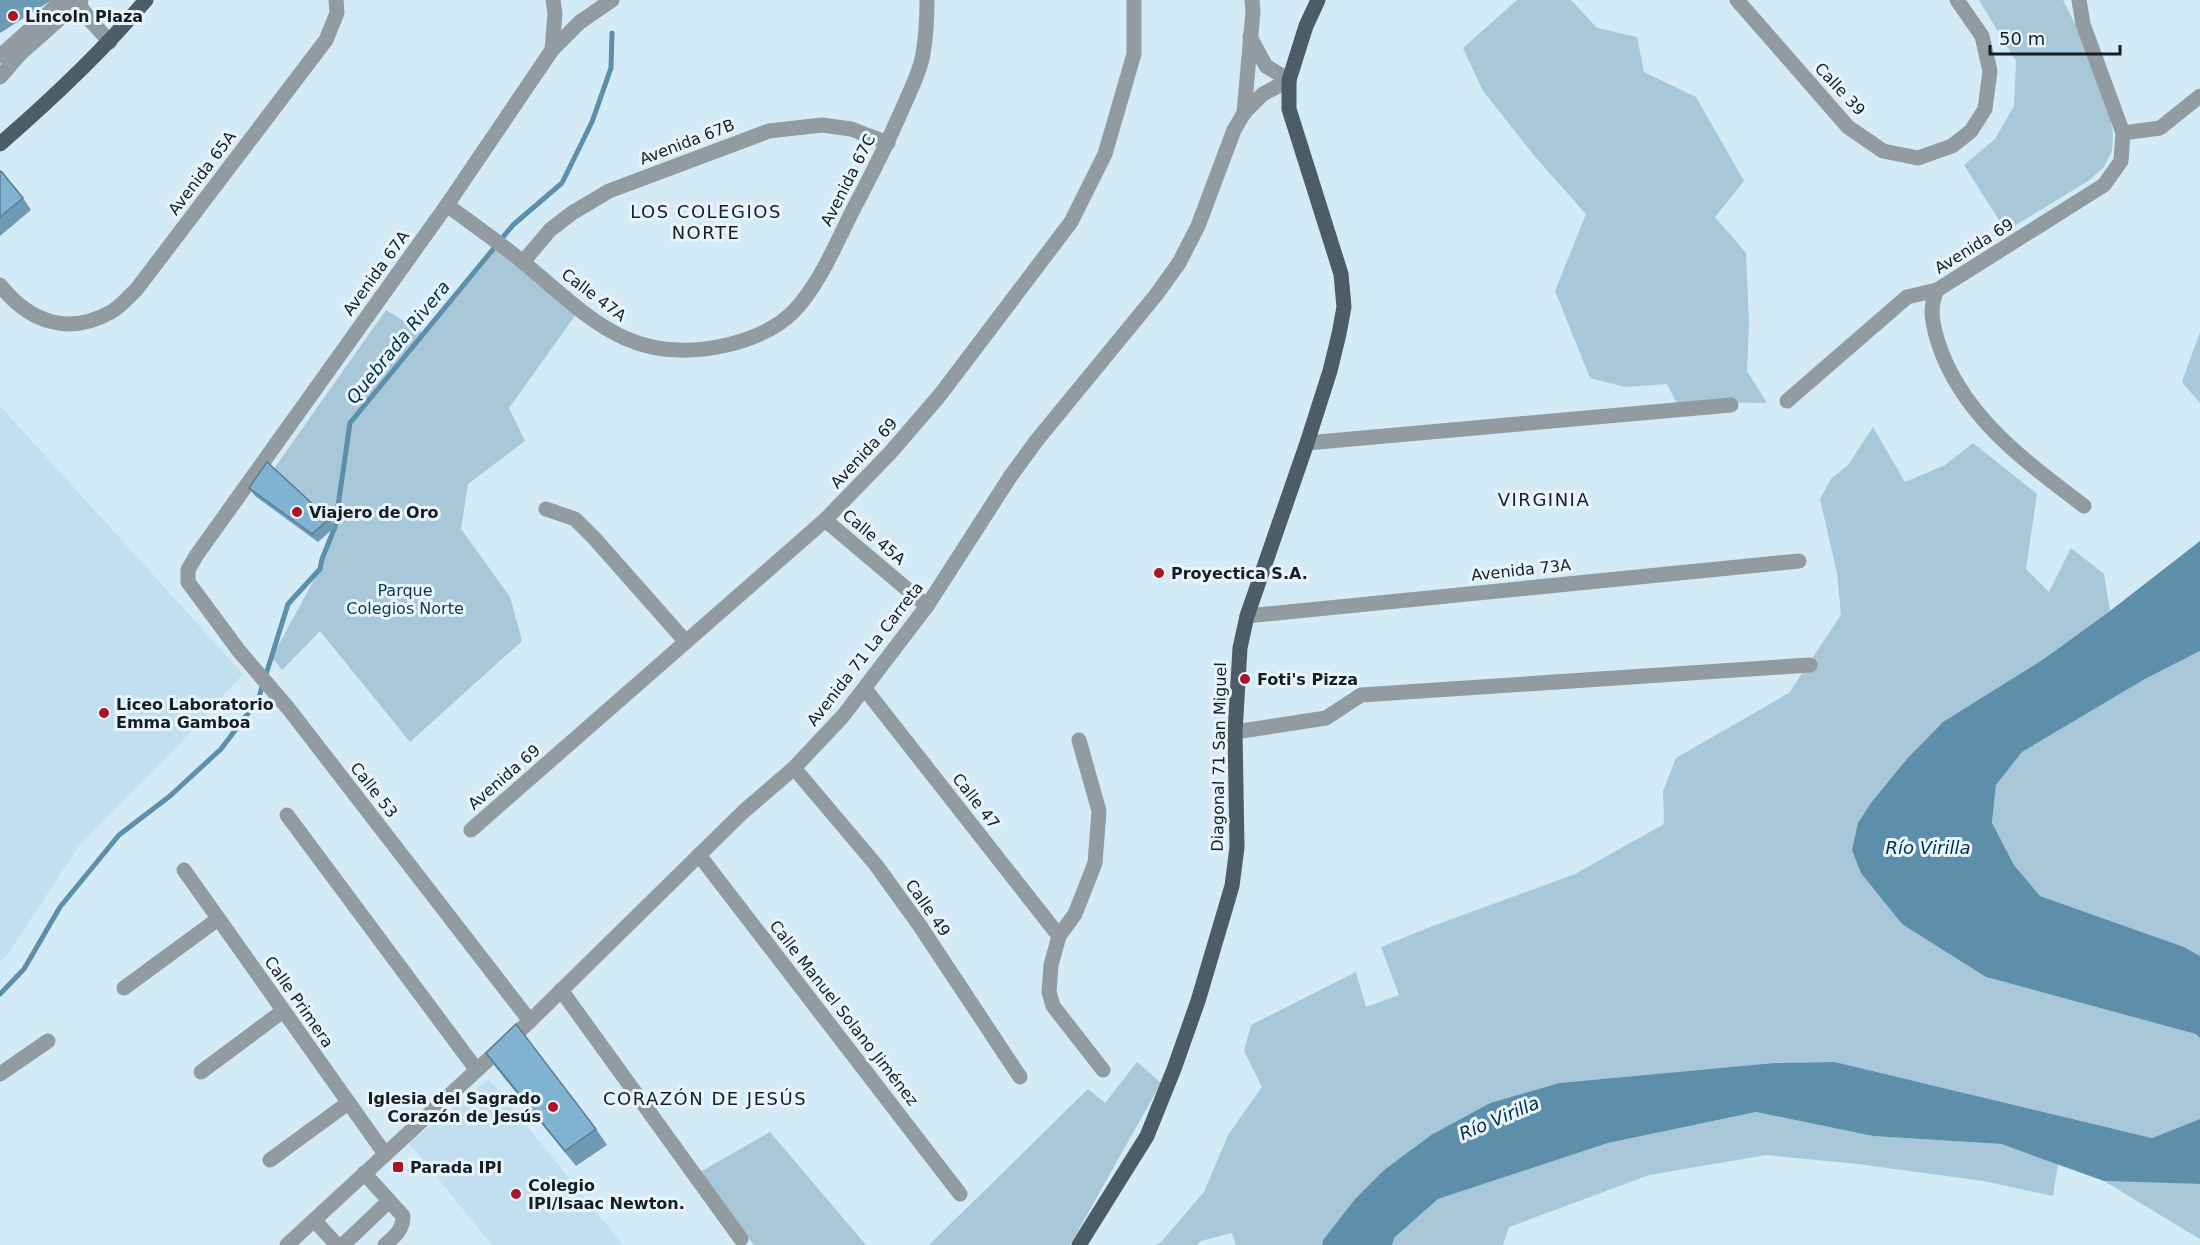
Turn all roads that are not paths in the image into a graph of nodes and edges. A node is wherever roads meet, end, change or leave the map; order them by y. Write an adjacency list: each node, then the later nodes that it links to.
1 (146, 0): 14 (main road)
2 (336, 0): 26 (street, Avenida 65A)
3 (553, 0): 15 (street)
4 (612, 0): 15 (street, Avenida 67A)
5 (927, 0): 22 (street, Avenida 67C)
6 (1134, 0): 34 (street, Avenida 69)
7 (1252, 0): 13 (street)
8 (1318, 0): 18 (main road, Diagonal 71 San Miguel)
9 (1737, 0): 10 (street, Calle 39)
10 (1957, 0)
11 (2079, 0): 21 (street)
12 (74, 1): 14 (street); 16 (street); 17 (street)
13 (1250, 37): 18 (street); 20 (street)
14 (110, 42): 23 (main road)
15 (552, 50): 24 (street, Avenida 67A)
16 (0, 56)
17 (0, 76)
18 (1289, 80): 20 (street, Avenida 71 La Carreta); 31 (main road, Diagonal 71 San Miguel)
19 (2200, 96): 21 (street)
20 (1244, 113): 37 (street, Avenida 71 La Carreta)
21 (2123, 133): 27 (street, Avenida 69)
22 (888, 143): 25 (street, Avenida 67B); 28 (street, Avenida 67C)
23 (0, 144)
24 (447, 205): 25 (street, Calle 47A); 36 (street, Avenida 67A)
25 (523, 262): 28 (street, Calle 47A)
26 (0, 285)
27 (1937, 290): 29 (street, Avenida 69); 32 (street)
28 (743, 341)
29 (1787, 401)
30 (1731, 405): 31 (street)
31 (1307, 443): 38 (main road, Diagonal 71 San Miguel)
32 (2085, 506)
33 (546, 509): 39 (street)
34 (825, 520): 37 (street, Calle 45A); 39 (street, Avenida 69)
35 (1799, 561): 38 (street, Avenida 73A)
36 (188, 582): 54 (street, Calle 53)
37 (927, 606): 41 (street, Avenida 71 La Carreta)
38 (1247, 616): 42 (main road, Diagonal 71 San Miguel)
39 (686, 642): 46 (street, Avenida 69)
40 (1810, 665): 42 (street)
41 (865, 688): 44 (street, Avenida 71 La Carreta); 50 (street, Calle 47)
42 (1234, 732): 73 (main road, Diagonal 71 San Miguel)
43 (1079, 740): 50 (street)
44 (794, 768): 47 (street, Avenida 71 La Carreta); 60 (street, Calle 49)
45 (287, 815): 56 (street)
46 (471, 830)
47 (699, 855): 52 (street, Avenida 71 La Carreta); 65 (street, Calle Manuel Solano Jiménez)
48 (184, 870): 49 (street, Calle Primera)
49 (218, 919): 51 (street); 53 (street, Calle Primera)
50 (1059, 936): 57 (street)
51 (124, 988)
52 (561, 990): 54 (street, Avenida 71 La Carreta); 68 (street)
53 (283, 1011): 58 (street); 61 (street, Calle Primera)
54 (530, 1020): 56 (street, Avenida 71 La Carreta)
55 (48, 1041): 59 (street)
56 (476, 1069): 62 (street, Avenida 71 La Carreta)
57 (1103, 1070)
58 (201, 1072)
59 (0, 1074)
60 (1020, 1077)
61 (348, 1103): 62 (street, Calle Primera); 63 (street)
62 (384, 1154): 64 (street, Avenida 71 La Carreta)
63 (270, 1160)
64 (364, 1173): 66 (street); 67 (street, Avenida 71 La Carreta)
65 (960, 1194)
66 (389, 1201): 71 (street); 72 (street)
67 (314, 1220): 69 (street, Avenida 71 La Carreta); 70 (street)
68 (741, 1239)
69 (287, 1245)
70 (336, 1245)
71 (343, 1245)
72 (385, 1245)
73 (1079, 1245)

